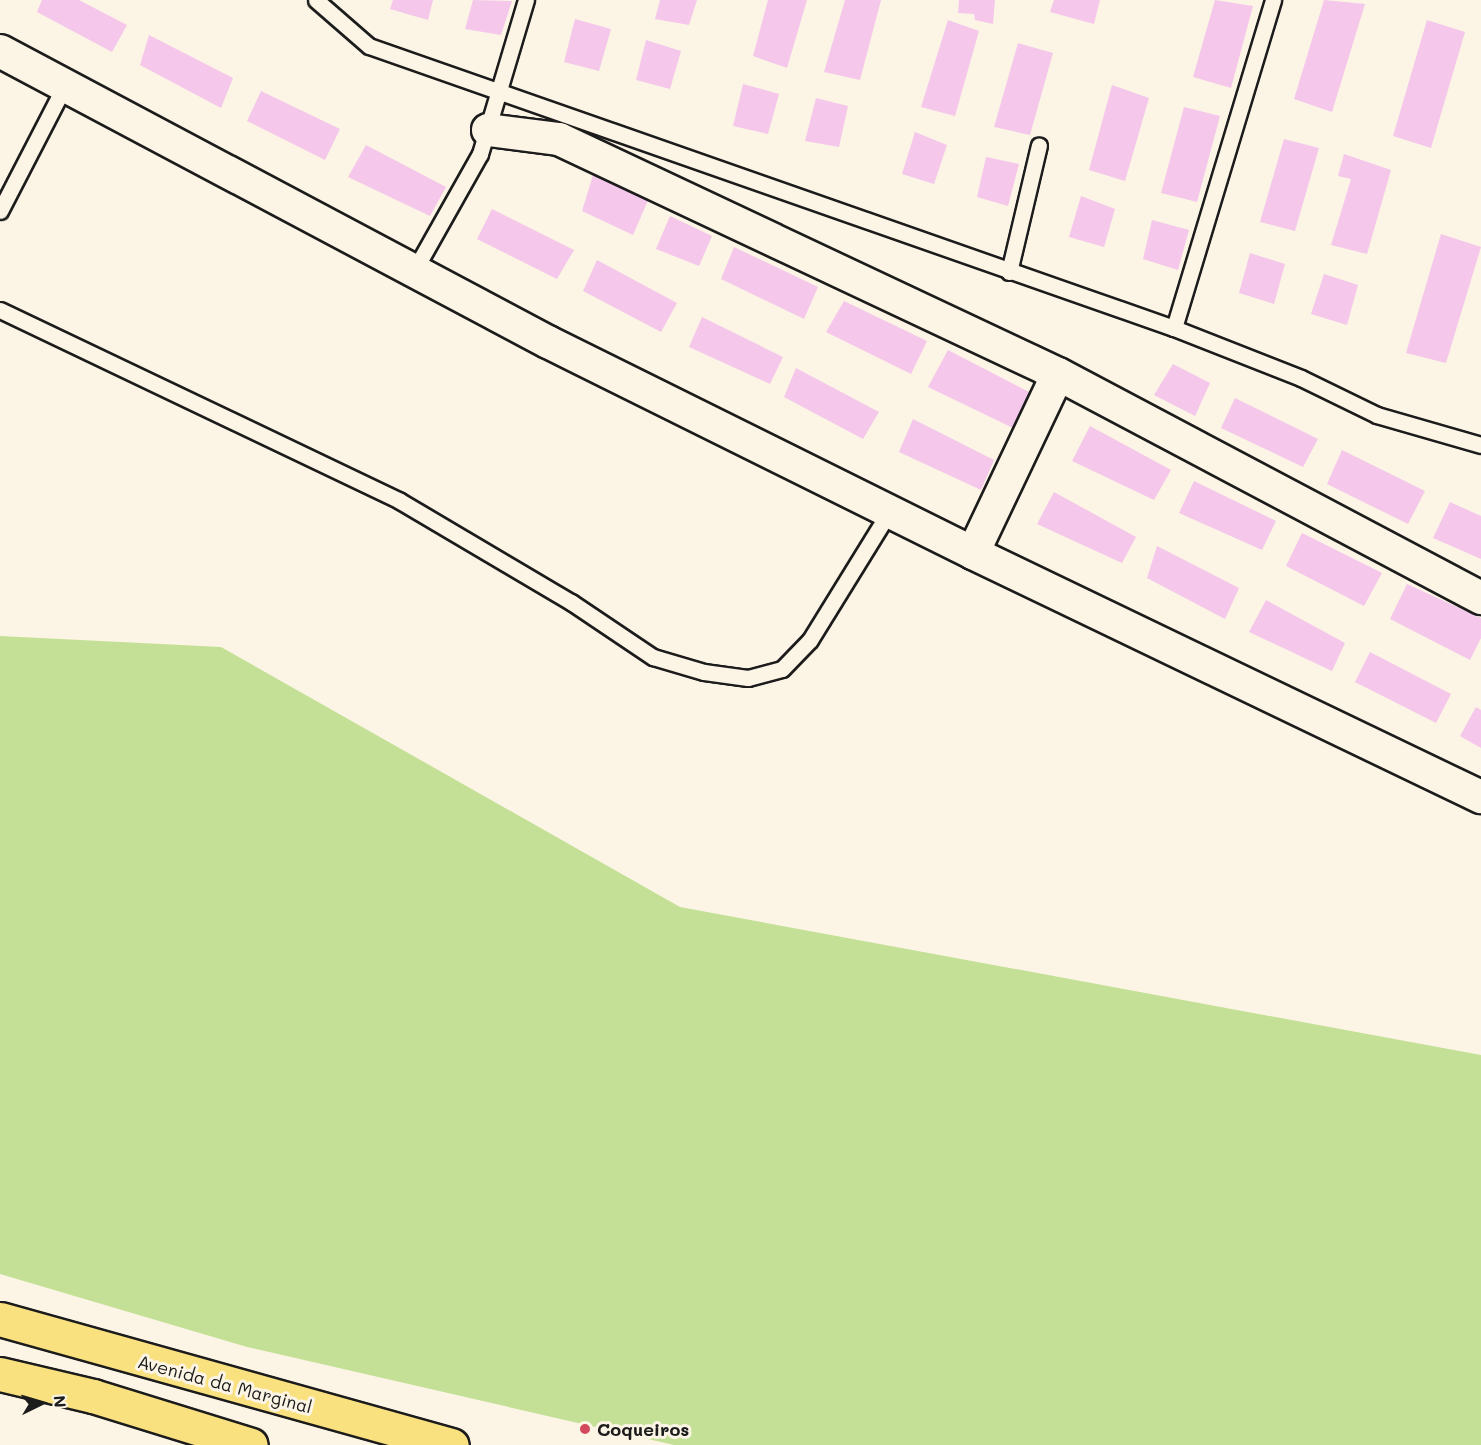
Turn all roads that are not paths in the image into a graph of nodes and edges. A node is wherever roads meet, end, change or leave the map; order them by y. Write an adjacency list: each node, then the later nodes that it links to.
1 (316, 0): 6 (lane)
2 (526, 0): 6 (lane)
3 (1273, 0): 13 (lane)
4 (0, 51): 5 (street)
5 (65, 86): 9 (lane); 10 (street)
6 (499, 92): 7 (lane); 11 (lane)
7 (488, 130): 10 (lane); 14 (street)
8 (1039, 145): 11 (lane)
9 (0, 211)
10 (414, 271): 16 (street)
11 (1009, 272): 13 (lane)
12 (0, 310): 16 (lane)
13 (1174, 328): 15 (lane)
14 (1058, 374): 17 (street); 18 (street)
15 (1481, 445)
16 (889, 512): 17 (street)
17 (973, 553): 19 (street)
18 (1481, 598)
19 (1481, 797)
20 (0, 1319): 23 (main road, Avenida da Marginal)
21 (0, 1374): 22 (main road)
22 (251, 1445)
23 (452, 1445)

